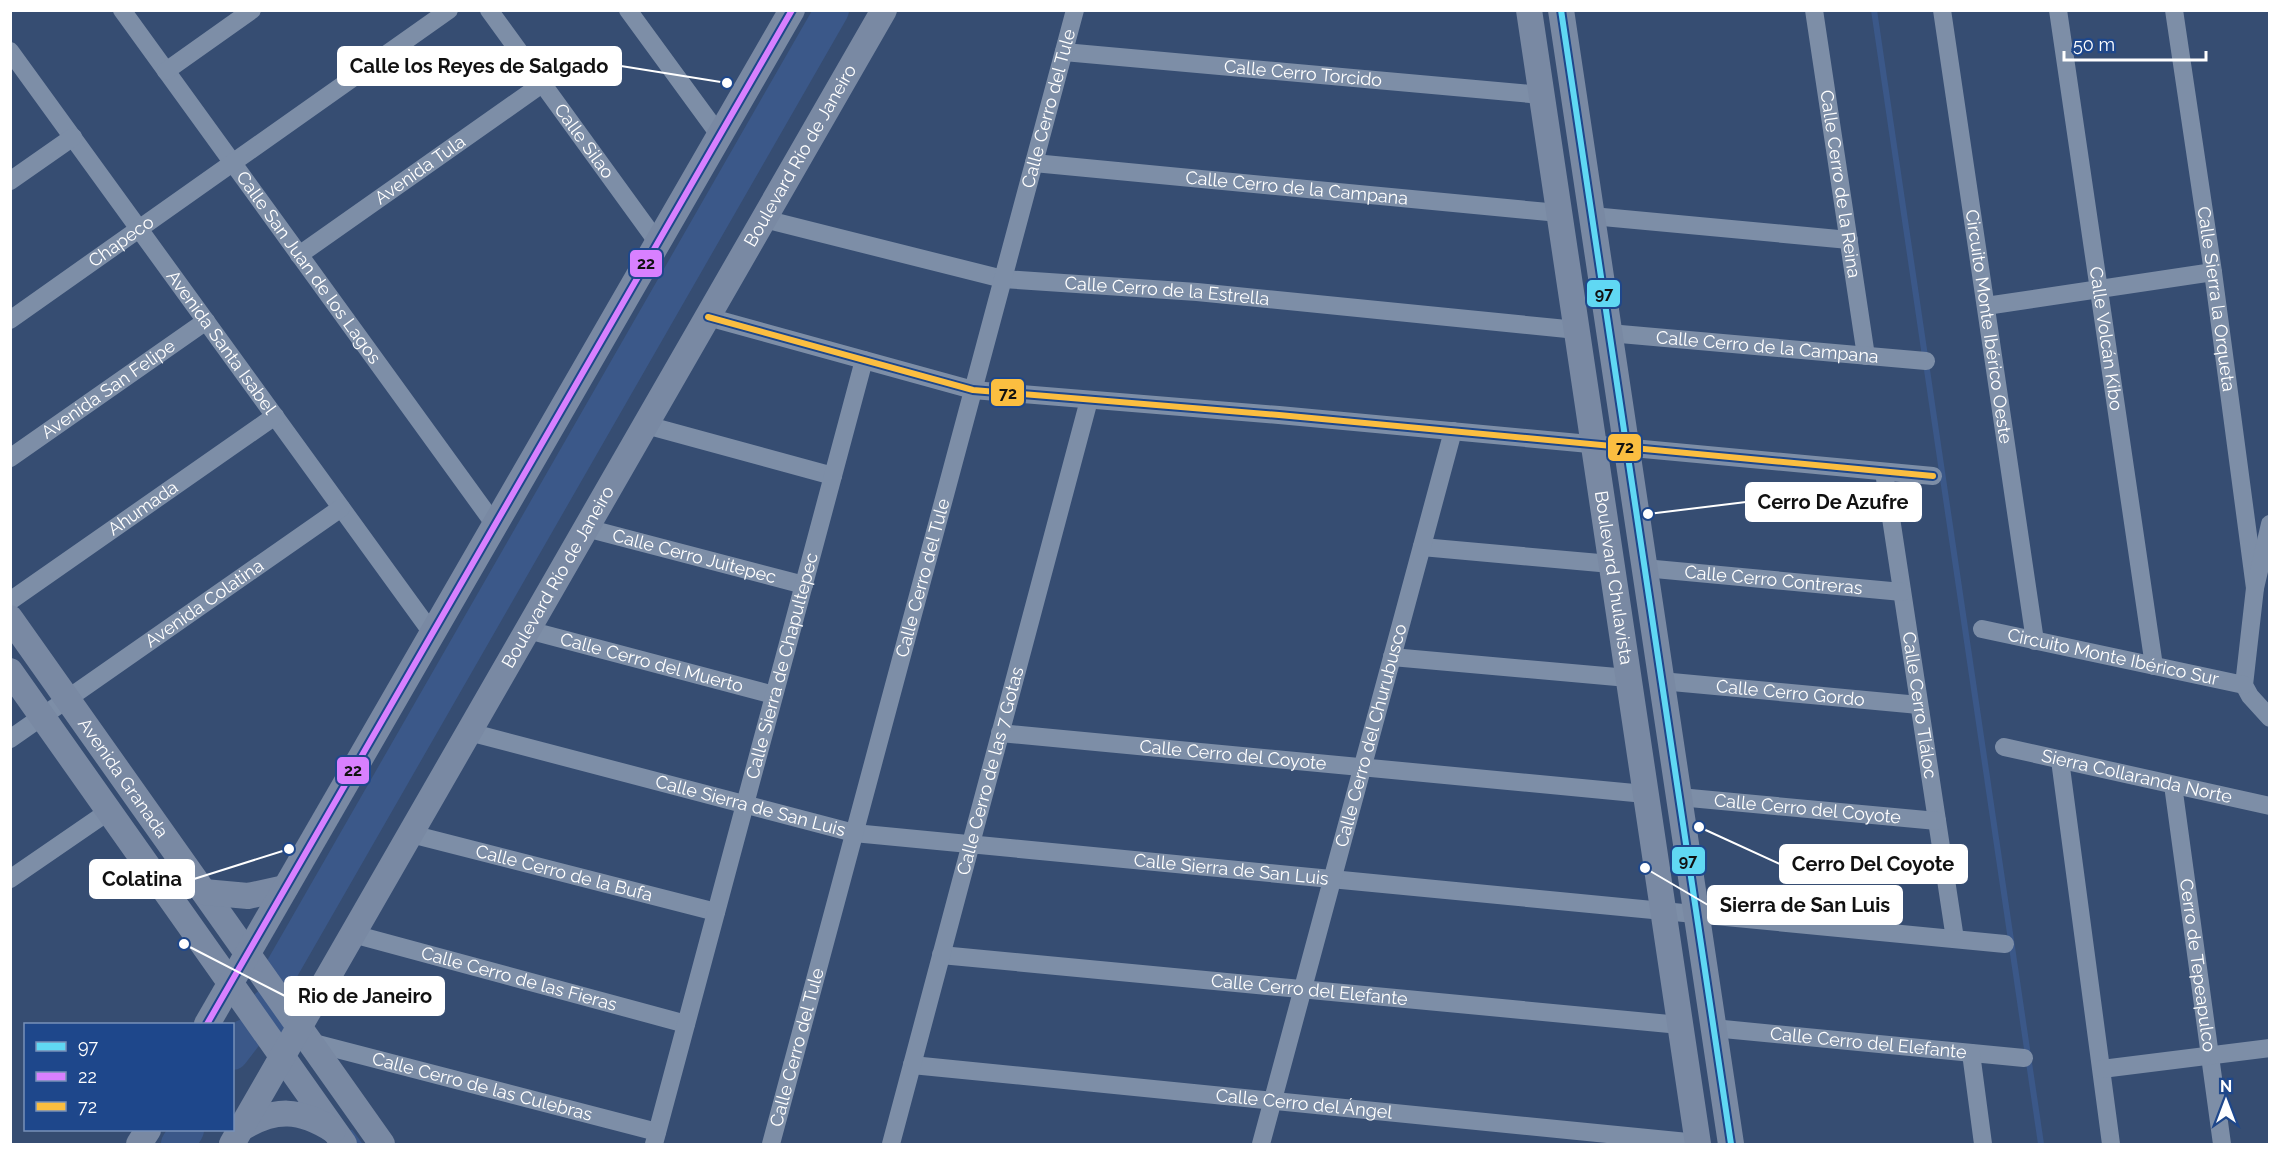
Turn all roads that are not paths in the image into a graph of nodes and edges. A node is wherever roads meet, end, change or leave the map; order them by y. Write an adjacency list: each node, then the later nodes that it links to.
1 (122, 10): 17 (street, Calle San Juan de los Lagos)
2 (252, 10): 17 (street)
3 (449, 10): 23 (street)
4 (489, 10): 18 (street, Calle Silao)
5 (628, 10): 20 (street)
6 (792, 10): 20 (main road)
7 (884, 10): 27 (main road, Boulevard Río de Janeiro)
8 (1075, 10): 16 (street, Calle Cerro del Tule)
9 (1529, 10): 19 (main road, Boulevard Chulavista)
10 (1561, 10): 26 (main road, Boulevard Chulavista)
11 (1814, 10): 29 (street, Calle Cerro de la Reina)
12 (1942, 10): 35 (street, Circuito Monte Ibérico Oeste)
13 (2058, 10): 34 (street, Calle Volcán Kibo)
14 (2174, 10): 32 (street, Calle Sierra la Orqueta)
15 (10, 51): 21 (street, Avenida Santa Isabel)
16 (1064, 52): 19 (street, Calle Cerro Torcido); 22 (street, Calle Cerro del Tule)
17 (166, 71): 23 (street, Calle San Juan de los Lagos)
18 (542, 84): 30 (street, Calle Silao); 31 (street, Avenida Tula)
19 (1542, 95): 25 (main road, Boulevard Chulavista)
20 (720, 136): 30 (main road)
21 (72, 137): 24 (street); 28 (street, Avenida Santa Isabel)
22 (1034, 162): 25 (street, Calle Cerro de la Campana); 33 (street, Calle Cerro del Tule)
23 (232, 163): 28 (street, Chapeco); 31 (street, Calle San Juan de los Lagos)
24 (10, 181)
25 (1559, 213): 39 (main road, Boulevard Chulavista)
26 (1592, 216): 29 (street); 40 (main road, Boulevard Chulavista)
27 (764, 219): 33 (street, Calle Cerro de la Estrella); 36 (main road, Boulevard Río de Janeiro)
28 (139, 229): 37 (street, Chapeco); 38 (street, Avenida Santa Isabel)
29 (1849, 240): 41 (street, Calle Cerro de la Reina)
30 (658, 243): 57 (main road)
31 (299, 255): 57 (street, Calle San Juan de los Lagos)
32 (2213, 272): 34 (street); 63 (street, Calle Sierra la Orqueta)
33 (1003, 279): 39 (street, Calle Cerro de la Estrella); 44 (street, Calle Cerro del Tule)
34 (2099, 289): 35 (street); 72 (street, Calle Volcán Kibo)
35 (1986, 306): 70 (street, Circuito Monte Ibérico Oeste)
36 (708, 317): 42 (street); 47 (main road, Boulevard Río de Janeiro)
37 (10, 320)
38 (206, 321): 46 (street, Avenida Santa Isabel); 51 (street, Avenida San Felipe)
39 (1577, 330): 49 (main road, Boulevard Chulavista)
40 (1609, 333): 41 (street, Calle Cerro de la Campana); 50 (main road, Boulevard Chulavista)
41 (1866, 356): 43 (street, Calle Cerro de la Campana)
42 (864, 360): 44 (street); 53 (street, Calle Sierra de Chapultepec)
43 (1926, 361)
44 (973, 390): 45 (street); 95 (street, Calle Cerro del Tule)
45 (1089, 400): 48 (street); 83 (street, Calle Cerro de las 7 Gotas)
46 (275, 416): 55 (street, Avenida Santa Isabel); 65 (street, Ahumada)
47 (646, 424): 53 (street); 58 (main road, Boulevard Río de Janeiro)
48 (1453, 431): 49 (street); 59 (street, Calle Cerro del Churubusco)
49 (1594, 444): 50 (street); 60 (main road, Boulevard Chulavista)
50 (1626, 447): 52 (street); 61 (main road, Boulevard Chulavista)
51 (10, 458)
52 (1884, 472): 54 (street); 64 (street, Calle Cerro Tláloc)
53 (833, 476): 62 (street, Calle Sierra de Chapultepec)
54 (1933, 476)
55 (341, 508): 69 (street, Avenida Santa Isabel); 78 (street, Avenida Colatina)
56 (2270, 524): 63 (street, Circuito Monte Ibérico Sur)
57 (495, 525): 69 (main road)
58 (586, 528): 62 (street, Calle Cerro Juitepec); 68 (main road, Boulevard Río de Janeiro)
59 (1422, 547): 60 (street); 71 (street, Calle Cerro del Churubusco)
60 (1611, 564): 74 (main road, Boulevard Chulavista)
61 (1644, 568): 64 (street, Calle Cerro Contreras); 75 (main road, Boulevard Chulavista)
62 (804, 585): 77 (street, Calle Sierra de Chapultepec)
63 (2255, 588): 76 (street, Circuito Monte Ibérico Sur)
64 (1902, 592): 79 (street, Calle Cerro Tláloc)
65 (10, 601)
66 (10, 618): 78 (main road, Avenida Granada)
67 (1982, 629): 70 (street, Circuito Monte Ibérico Sur)
68 (528, 630): 77 (street, Calle Cerro del Muerto); 82 (main road, Boulevard Río de Janeiro)
69 (432, 633): 100 (main road)
70 (2035, 641): 72 (street, Circuito Monte Ibérico Sur)
71 (1392, 657): 74 (street); 87 (street, Calle Cerro del Churubusco)
72 (2154, 666): 76 (street, Circuito Monte Ibérico Sur)
73 (10, 671): 80 (main road, Avenida Granada)
74 (1629, 678): 89 (main road, Boulevard Chulavista)
75 (1661, 681): 79 (street, Calle Cerro Gordo); 90 (main road, Boulevard Chulavista)
76 (2244, 685): 81 (street, Circuito Monte Ibérico Sur)
77 (774, 695): 91 (street, Calle Sierra de Chapultepec)
78 (68, 699): 80 (street, Avenida Colatina); 101 (main road, Avenida Granada)
79 (1919, 705): 94 (street, Calle Cerro Tláloc)
80 (42, 717): 84 (street, Avenida Colatina); 93 (main road, Avenida Granada)
81 (2270, 718)
82 (469, 732): 91 (street, Calle Sierra de San Luis); 96 (main road, Boulevard Río de Janeiro)
83 (1000, 733): 87 (street, Calle Cerro del Coyote); 97 (street, Calle Cerro de las 7 Gotas)
84 (10, 739)
85 (2004, 747): 86 (street, Sierra Collaranda Norte)
86 (2060, 760): 88 (street, Sierra Collaranda Norte); 123 (street)
87 (1362, 768): 89 (street, Calle Cerro del Coyote); 99 (street, Calle Cerro del Churubusco)
88 (2173, 785): 92 (street, Sierra Collaranda Norte); 119 (street, Cerro de Tepeapulco)
89 (1646, 794): 103 (main road, Boulevard Chulavista)
90 (1678, 797): 94 (street, Calle Cerro del Coyote); 104 (main road, Boulevard Chulavista)
91 (745, 805): 95 (street, Calle Sierra de San Luis); 102 (street, Calle Sierra de Chapultepec)
92 (2270, 806)
93 (109, 811): 98 (street); 110 (main road, Avenida Granada)
94 (1937, 821): 106 (street, Calle Cerro Tláloc)
95 (854, 833): 97 (street, Calle Sierra de San Luis); 129 (street, Calle Cerro del Tule)
96 (411, 834): 102 (street, Calle Cerro de la Bufa); 105 (main road, Boulevard Río de Janeiro)
97 (970, 846): 99 (street, Calle Sierra de San Luis); 109 (street, Calle Cerro de las 7 Gotas)
98 (10, 879)
99 (1332, 880): 103 (street, Calle Sierra de San Luis); 111 (street, Calle Cerro del Churubusco)
100 (285, 888): 101 (main road); 108 (main road)
101 (204, 892): 108 (main road, Avenida Granada)
102 (716, 912): 113 (street, Calle Sierra de Chapultepec)
103 (1663, 912): 104 (street, Calle Sierra de San Luis); 114 (main road, Boulevard Chulavista)
104 (1696, 915): 106 (street, Calle Sierra de San Luis); 115 (main road, Boulevard Chulavista)
105 (353, 934): 113 (street, Calle Cerro de las Fieras); 116 (main road, Boulevard Río de Janeiro)
106 (1955, 939): 107 (street, Calle Sierra de San Luis)
107 (2005, 944)
108 (248, 954): 110 (main road); 116 (main road, Avenida Granada)
109 (941, 955): 111 (street, Calle Cerro del Elefante); 122 (street, Calle Cerro de las 7 Gotas)
110 (231, 983): 112 (main road); 120 (main road, Avenida Granada)
111 (1302, 989): 114 (street, Calle Cerro del Elefante); 124 (street, Calle Cerro del Churubusco)
112 (208, 1023)
113 (686, 1024): 127 (street, Calle Sierra de Chapultepec)
114 (1680, 1025): 132 (main road, Boulevard Chulavista)
115 (1713, 1028): 118 (street, Calle Cerro del Elefante); 133 (main road, Boulevard Chulavista)
116 (304, 1035): 120 (main road, Boulevard Río de Janeiro); 127 (street, Calle Cerro de las Culebras); 128 (main road, Avenida Granada)
117 (2270, 1048): 119 (street)
118 (1971, 1053): 121 (street, Calle Cerro del Elefante); 134 (street)
119 (2211, 1056): 123 (street); 136 (street, Cerro de Tepeapulco)
120 (282, 1057): 125 (main road, Boulevard Río de Janeiro); 126 (main road, Avenida Granada)
121 (2024, 1058)
122 (912, 1065): 124 (street, Calle Cerro del Ángel); 130 (street, Calle Cerro de las 7 Gotas)
123 (2102, 1069): 135 (street)
124 (1272, 1101): 131 (street, Calle Cerro del Churubusco); 132 (street, Calle Cerro del Ángel)
125 (237, 1136): 126 (main road)
126 (339, 1138)
127 (656, 1138)
128 (382, 1144)
129 (771, 1144)
130 (891, 1144)
131 (1260, 1144)
132 (1698, 1144)
133 (1731, 1144)
134 (1983, 1144)
135 (2110, 1144)
136 (2222, 1144)

